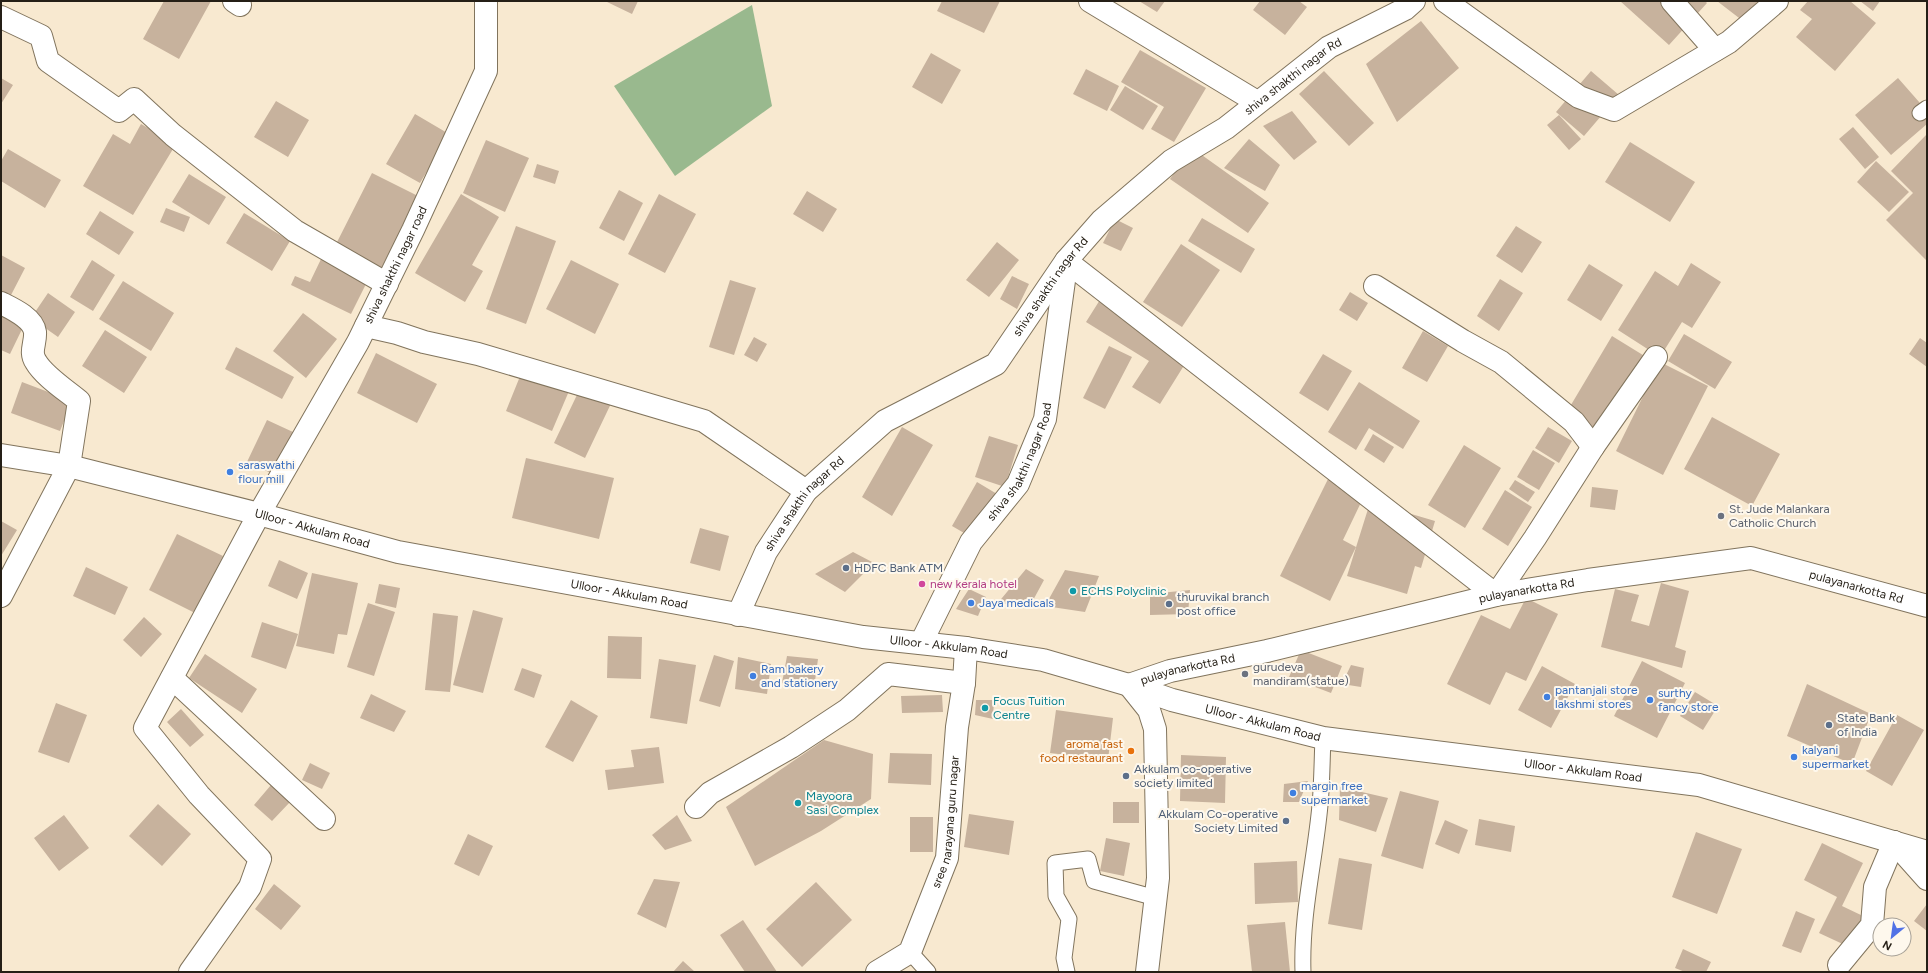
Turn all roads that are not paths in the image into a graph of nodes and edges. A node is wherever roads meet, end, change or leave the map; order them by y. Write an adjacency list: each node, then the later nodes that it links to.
1 (486, 1): 11 (street, shiva shakthi nagar road)
2 (1090, 1): 9 (street)
3 (1414, 1): 9 (street, shiva shakthi nagar Rd)
4 (1445, 1): 8 (street)
5 (1672, 1): 8 (street)
6 (1777, 1): 8 (street)
7 (1, 17): 11 (street)
8 (1715, 50)
9 (1257, 102): 10 (street, shiva shakthi nagar Rd)
10 (1066, 261): 19 (street, shiva shakthi nagar Rd); 22 (street); 25 (street, shiva shakthi nagar Road)
11 (387, 284): 14 (street, shiva shakthi nagar road)
12 (1375, 286): 16 (street)
13 (1, 303): 18 (street)
14 (366, 326): 19 (street); 20 (street, shiva shakthi nagar road)
15 (1656, 357): 16 (street)
16 (1593, 447): 22 (street)
17 (1, 455): 18 (street, Ulloor - Akkulam Road)
18 (69, 466): 20 (street, Ulloor - Akkulam Road); 21 (street)
19 (806, 491): 24 (street, shiva shakthi nagar Rd)
20 (259, 514): 24 (street, Ulloor - Akkulam Road); 27 (street, shiva shakthi nagar road)
21 (1, 596)
22 (1496, 596): 23 (street, pulayanarkotta Rd); 29 (street, pulayanarkotta Rd)
23 (1927, 606)
24 (738, 615): 25 (street, Ulloor - Akkulam Road)
25 (921, 643): 26 (street, Ulloor - Akkulam Road)
26 (966, 648): 28 (street, sree narayana guru nagar); 29 (street, Ulloor - Akkulam Road)
27 (172, 678): 32 (street); 39 (street, shiva shakthi nagar road)
28 (964, 683): 31 (street); 37 (street, sree narayana guru nagar)
29 (1129, 685): 30 (street, Ulloor - Akkulam Road); 36 (street)
30 (1323, 738): 33 (street, Ulloor - Akkulam Road); 44 (lane)
31 (696, 807)
32 (324, 819)
33 (1894, 842): 34 (street, Ulloor - Akkulam Road); 35 (street); 38 (street)
34 (1927, 852)
35 (1927, 879)
36 (1156, 898): 42 (lane); 43 (street)
37 (910, 952): 40 (street); 41 (lane)
38 (1839, 965)
39 (190, 972)
40 (877, 972)
41 (928, 972)
42 (1067, 972)
43 (1147, 972)
44 (1303, 972)

